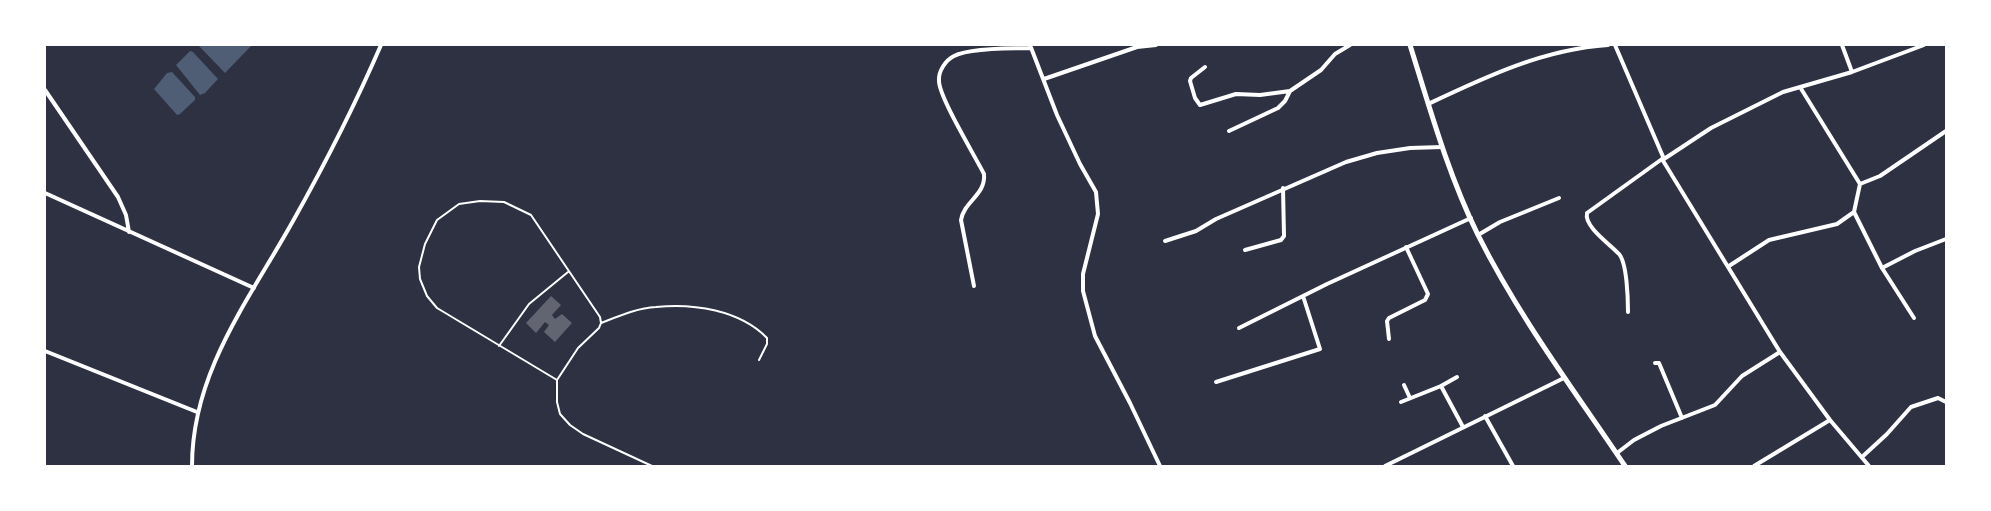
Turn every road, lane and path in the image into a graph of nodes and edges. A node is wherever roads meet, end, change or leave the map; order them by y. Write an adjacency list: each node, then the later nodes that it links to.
1 (381, 45): 37 (street)
2 (1156, 45): 12 (street)
3 (1350, 45): 15 (street)
4 (1410, 45): 16 (main road)
5 (1608, 45): 16 (street)
6 (1615, 45): 20 (street)
7 (1842, 45): 11 (street)
8 (1924, 45): 11 (street)
9 (1031, 46): 12 (street); 36 (street)
10 (1206, 67): 15 (street)
11 (1852, 72): 13 (street)
12 (1044, 79): 67 (street)
13 (1800, 87): 20 (street); 21 (street)
14 (45, 90): 27 (street)
15 (1290, 91): 17 (street)
16 (1428, 104): 19 (main road)
17 (1229, 131)
18 (1946, 131): 21 (street)
19 (1442, 148): 22 (street); 26 (main road)
20 (1663, 159): 33 (street); 39 (street)
21 (1860, 184): 25 (street)
22 (1284, 188): 30 (street); 32 (street)
23 (45, 193): 27 (street)
24 (1559, 198): 28 (street)
25 (1854, 212): 33 (street); 34 (street)
26 (1471, 218): 28 (main road); 31 (street)
27 (129, 232): 37 (street)
28 (1478, 235): 50 (main road)
29 (1946, 239): 34 (street)
30 (1165, 241)
31 (1406, 247): 38 (street); 43 (street)
32 (1245, 250)
33 (1729, 266): 46 (street)
34 (1882, 268): 40 (street)
35 (568, 272): 41 (lane); 44 (lane); 44 (lane)
36 (974, 286)
37 (254, 288): 58 (street)
38 (1303, 296): 42 (street); 52 (street)
39 (1628, 312)
40 (1914, 318)
41 (601, 323): 47 (lane); 51 (lane)
42 (1239, 328)
43 (1389, 339)
44 (499, 346): 51 (lane)
45 (45, 351): 58 (street)
46 (1780, 352): 60 (street); 61 (street)
47 (759, 360)
48 (1655, 363): 60 (street)
49 (1457, 377): 54 (street)
50 (1564, 378): 59 (street); 63 (main road)
51 (556, 380): 66 (lane)
52 (1216, 382)
53 (1404, 385): 55 (street)
54 (1441, 386): 55 (street); 62 (street)
55 (1410, 398): 57 (street)
56 (1946, 401): 64 (street)
57 (1401, 402)
58 (197, 412): 65 (street)
59 (1485, 416): 62 (street); 69 (street)
60 (1682, 418): 63 (street)
61 (1830, 420): 64 (street); 71 (street)
62 (1463, 427): 68 (street)
63 (1616, 453): 70 (main road)
64 (1862, 457): 72 (street)
65 (192, 466)
66 (652, 466)
67 (1160, 466)
68 (1385, 466)
69 (1513, 466)
70 (1625, 466)
71 (1754, 466)
72 (1869, 466)

